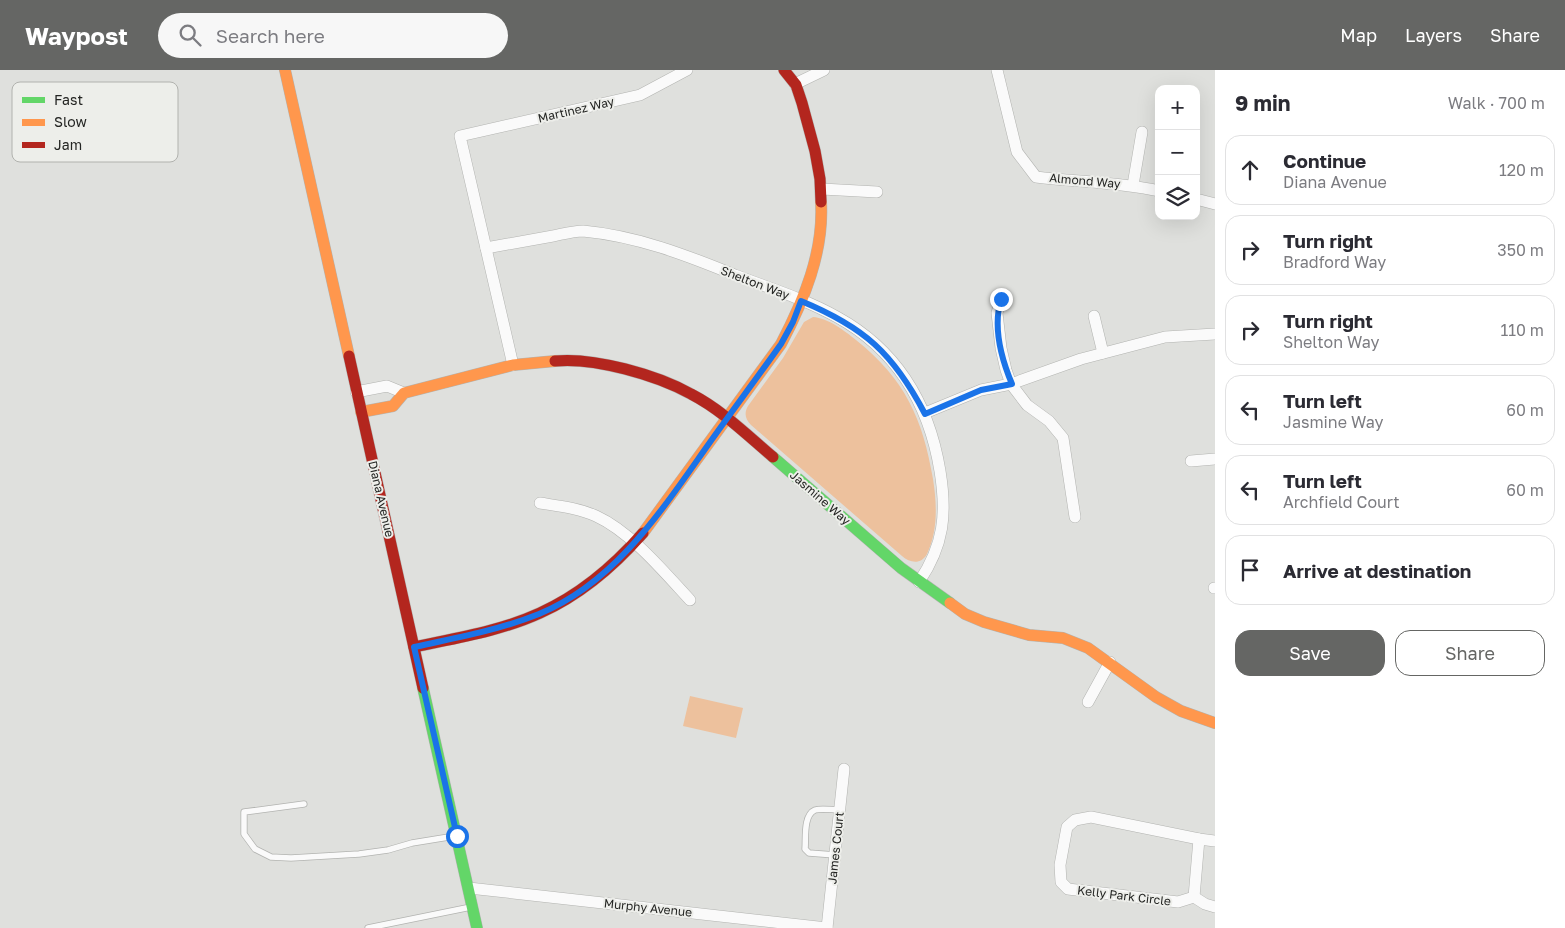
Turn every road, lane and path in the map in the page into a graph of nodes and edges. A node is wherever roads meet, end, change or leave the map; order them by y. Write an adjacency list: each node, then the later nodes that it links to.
1 (284, 70): 22 (street, Diana Avenue)
2 (687, 70): 14 (street, Martinez Way)
3 (784, 70): 6 (street)
4 (824, 70): 6 (street)
5 (997, 70): 8 (street, Almond Way)
6 (795, 84): 9 (street)
7 (1142, 132): 8 (street)
8 (1133, 185): 10 (street, Almond Way)
9 (822, 189): 11 (street); 16 (street)
10 (1155, 190)
11 (877, 192)
12 (1200, 200): 13 (street)
13 (1215, 204)
14 (486, 248): 16 (street, Shelton Way); 20 (street)
15 (1001, 299): 21 (street)
16 (801, 301): 25 (street, Shelton Way); 26 (street)
17 (1094, 316): 19 (street)
18 (1215, 334): 19 (street)
19 (1104, 353): 21 (street)
20 (513, 365): 23 (street, Jasmine Way); 26 (street, Jasmine Way)
21 (1012, 384): 25 (street); 30 (street)
22 (356, 392): 23 (street, Jasmine Way); 24 (street, Diana Avenue)
23 (404, 393): 24 (street, Jasmine Way)
24 (361, 412): 34 (street, Diana Avenue)
25 (925, 414): 32 (street, Shelton Way)
26 (727, 418): 31 (street); 32 (street, Jasmine Way)
27 (1215, 459): 28 (street)
28 (1191, 461)
29 (540, 503): 31 (street)
30 (1075, 517)
31 (634, 543): 33 (street); 34 (street)
32 (919, 582): 35 (street, Jasmine Way)
33 (690, 600)
34 (414, 647): 41 (street, Diana Avenue)
35 (1110, 662): 36 (street); 37 (street, Jasmine Way)
36 (1088, 702)
37 (1215, 723)
38 (844, 769): 40 (street, James Court)
39 (304, 804): 41 (lane)
40 (840, 810): 44 (street, James Court); 44 (lane)
41 (457, 836): 45 (street, Diana Avenue)
42 (1199, 839): 43 (street, Kelly Park Circle); 46 (street); 46 (street, Kelly Park Circle)
43 (1215, 840)
44 (835, 855): 51 (street, James Court)
45 (469, 888): 47 (street, Diana Avenue); 51 (street, Murphy Avenue)
46 (1194, 897): 48 (street)
47 (473, 907): 49 (lane); 50 (street, Diana Avenue)
48 (1215, 907)
49 (368, 928)
50 (477, 928)
51 (827, 928)

